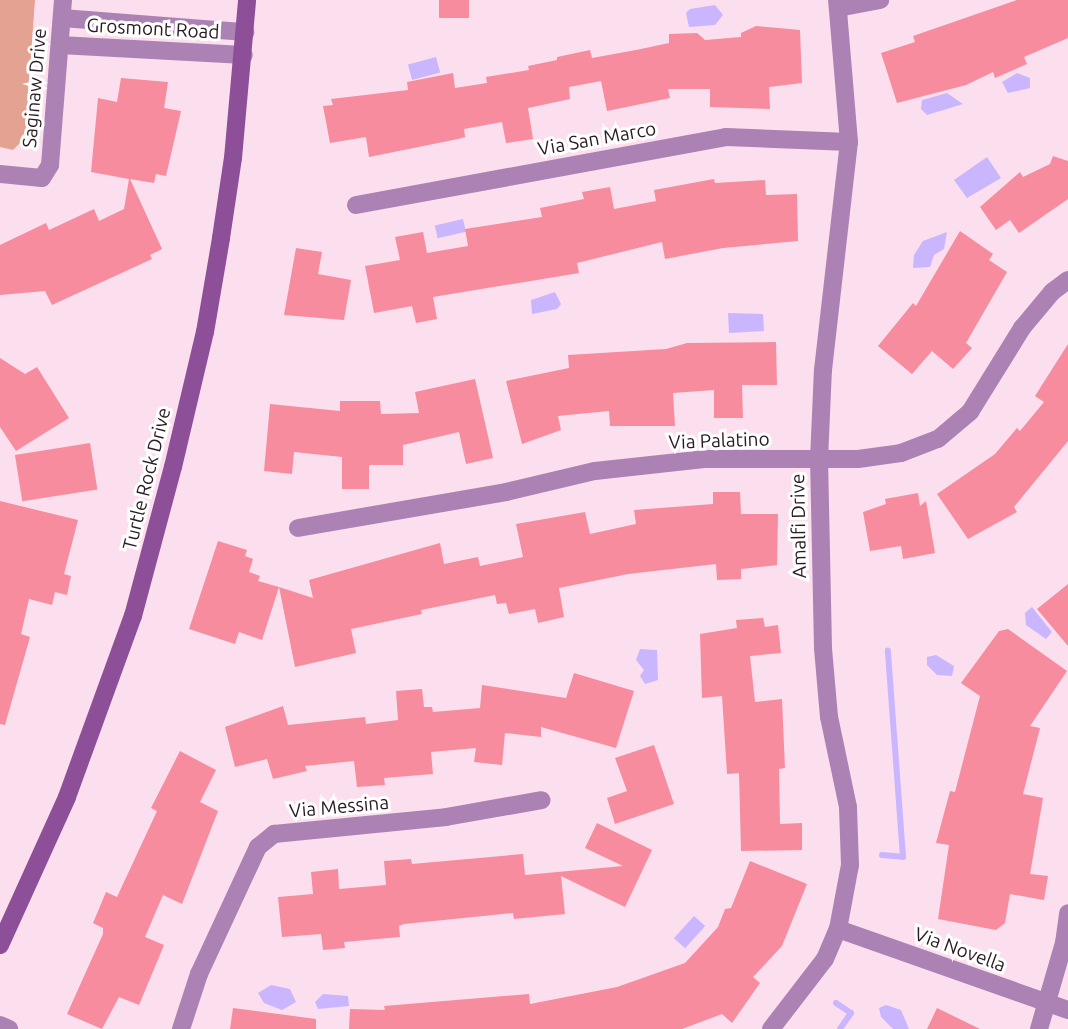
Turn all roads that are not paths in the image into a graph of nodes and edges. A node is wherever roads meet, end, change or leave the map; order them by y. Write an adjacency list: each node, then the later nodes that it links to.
1 (247, 0): 5 (street, Turtle Rock Drive)
2 (880, 0): 3 (street)
3 (837, 4): 8 (street, Amalfi Drive)
4 (63, 9): 5 (street, Grosmont Road); 6 (street, Saginaw Drive)
5 (245, 32): 7 (street, Turtle Rock Drive)
6 (60, 45): 7 (street, Grosmont Road); 9 (street, Saginaw Drive)
7 (244, 55): 17 (street, Turtle Rock Drive)
8 (849, 142): 10 (street, Via San Marco); 12 (street, Amalfi Drive)
9 (0, 173)
10 (356, 205)
11 (1068, 280): 12 (street, Via Palatino)
12 (819, 460): 13 (street, Via Palatino); 16 (street, Amalfi Drive)
13 (298, 528)
14 (541, 800): 22 (street, Via Messina)
15 (1068, 913): 18 (street)
16 (838, 929): 18 (street, Via Novella); 23 (street, Amalfi Drive)
17 (0, 945)
18 (1048, 1004): 19 (street, Via Novella); 24 (street)
19 (1068, 1010)
20 (0, 1025): 21 (street)
21 (9, 1029)
22 (181, 1029)
23 (771, 1029)
24 (1039, 1029)

